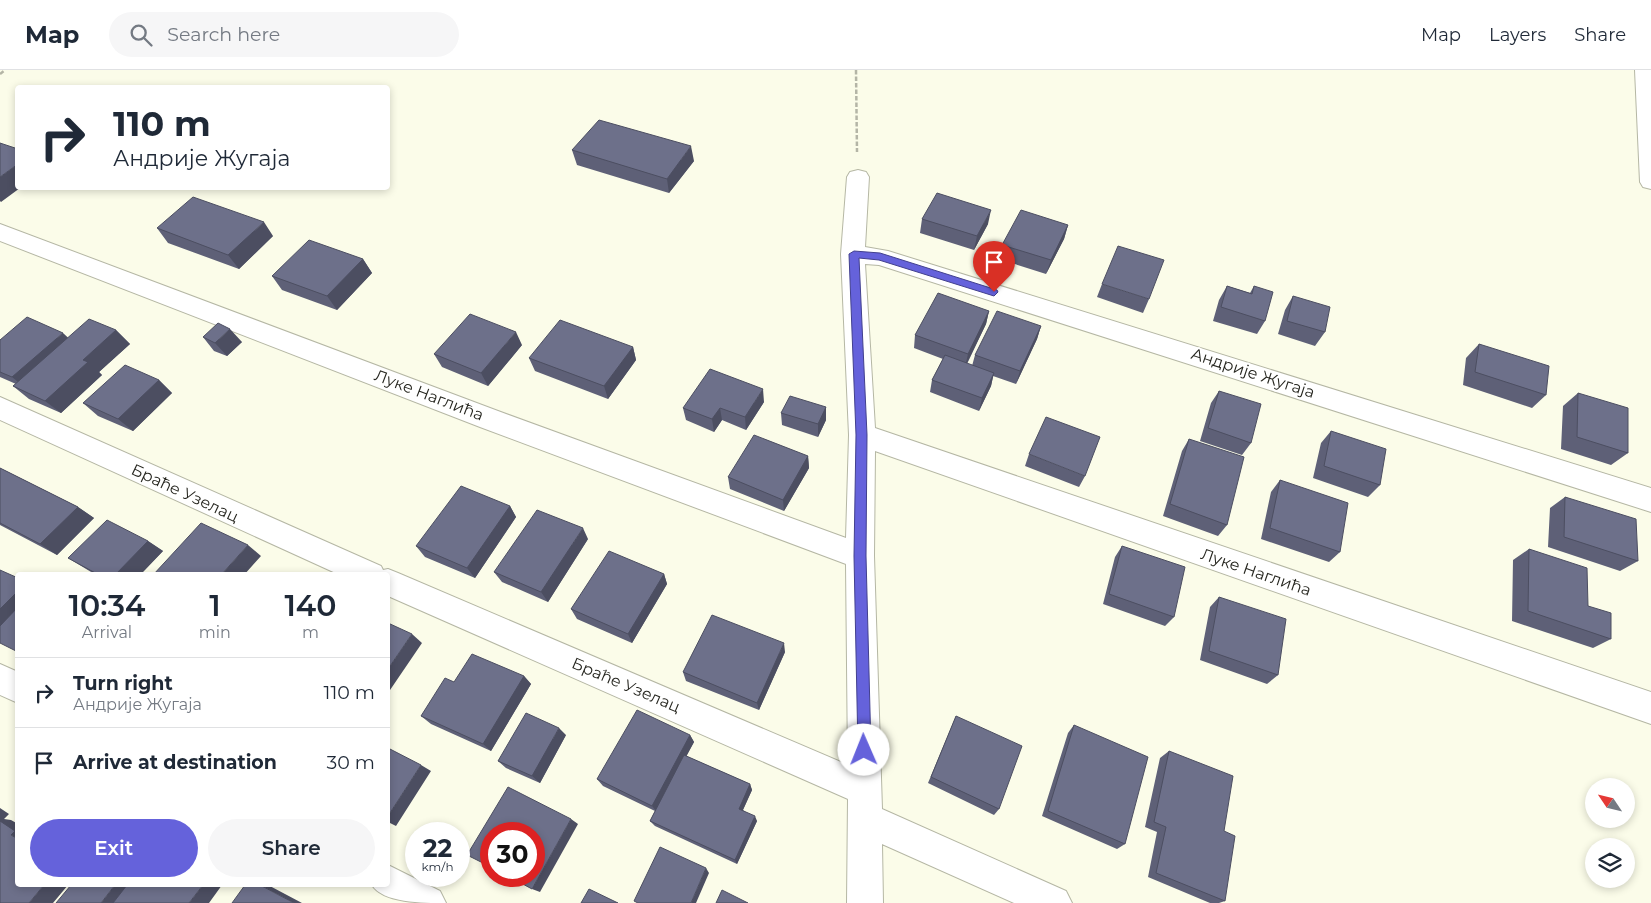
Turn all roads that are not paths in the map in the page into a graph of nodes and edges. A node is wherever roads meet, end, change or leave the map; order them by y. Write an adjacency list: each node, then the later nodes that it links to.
1 (1645, 70): 3 (street)
2 (858, 177): 5 (street)
3 (1651, 182)
4 (0, 232): 9 (street, Луке Наглића)
5 (854, 254): 7 (street); 8 (street, Андрије Жугаја)
6 (0, 408): 10 (street, Браће Узелац)
7 (862, 435): 9 (street); 14 (street, Луке Наглића)
8 (1651, 500)
9 (860, 556): 15 (street)
10 (364, 572)
11 (390, 583): 15 (street, Браће Узелац)
12 (0, 679): 13 (street)
13 (15, 686)
14 (1651, 708)
15 (865, 804): 18 (street); 19 (street, Браће Узелац)
16 (390, 883): 17 (street)
17 (428, 903)
18 (865, 903)
19 (1054, 903)

